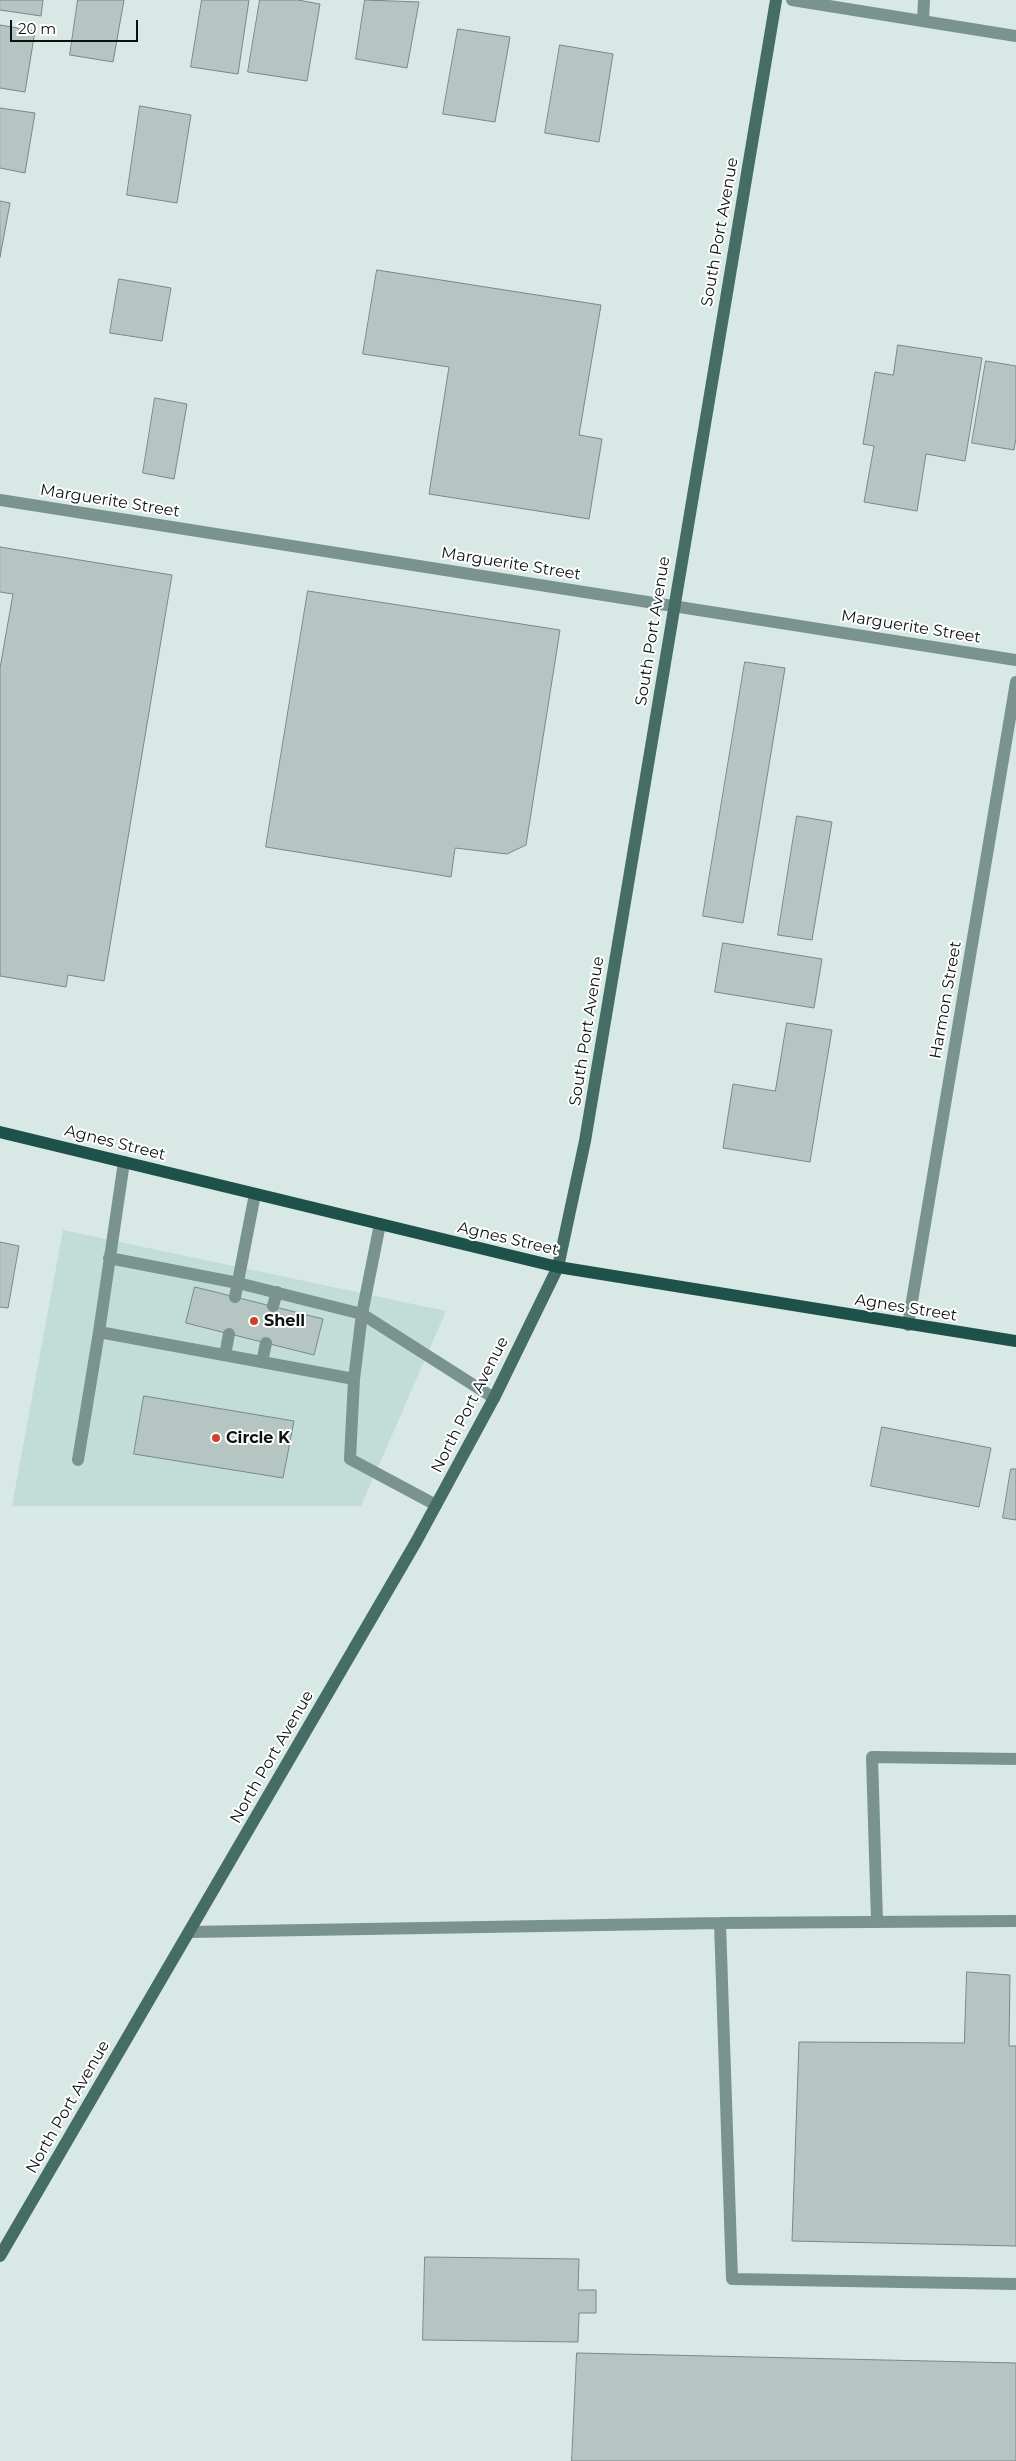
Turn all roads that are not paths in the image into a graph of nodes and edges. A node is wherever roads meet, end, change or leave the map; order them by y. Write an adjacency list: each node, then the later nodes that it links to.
1 (776, 0): 7 (main road, South Port Avenue)
2 (792, 0): 4 (street)
3 (924, 0): 4 (street)
4 (923, 21): 5 (street)
5 (1016, 36)
6 (0, 500): 7 (street, Marguerite Street)
7 (674, 607): 8 (street, Marguerite Street); 15 (main road, South Port Avenue)
8 (1016, 660)
9 (1016, 682): 21 (street, Harmon Street)
10 (0, 1132): 11 (main road, Agnes Street)
11 (124, 1162): 12 (main road, Agnes Street); 14 (street)
12 (255, 1194): 13 (main road, Agnes Street); 16 (street)
13 (380, 1224): 15 (main road, Agnes Street); 20 (street)
14 (109, 1258): 16 (street); 22 (street)
15 (558, 1267): 21 (main road, Agnes Street); 29 (main road, North Port Avenue)
16 (238, 1283): 17 (street); 18 (street)
17 (277, 1292): 19 (street); 20 (street)
18 (235, 1297)
19 (273, 1306)
20 (362, 1314): 28 (street); 29 (street)
21 (908, 1325): 24 (main road, Agnes Street)
22 (99, 1332): 26 (street); 30 (street)
23 (229, 1334): 26 (street)
24 (1016, 1341)
25 (266, 1343): 27 (street)
26 (224, 1355): 27 (street)
27 (262, 1362): 28 (street)
28 (354, 1379): 31 (street)
29 (494, 1398): 31 (main road, North Port Avenue)
30 (78, 1460)
31 (436, 1505): 36 (main road, North Port Avenue)
32 (1016, 1759): 33 (street)
33 (877, 1921): 34 (street); 35 (street)
34 (1016, 1921)
35 (720, 1923): 36 (street); 38 (street)
36 (189, 1932): 37 (main road, North Port Avenue)
37 (0, 2256)
38 (1016, 2284)

